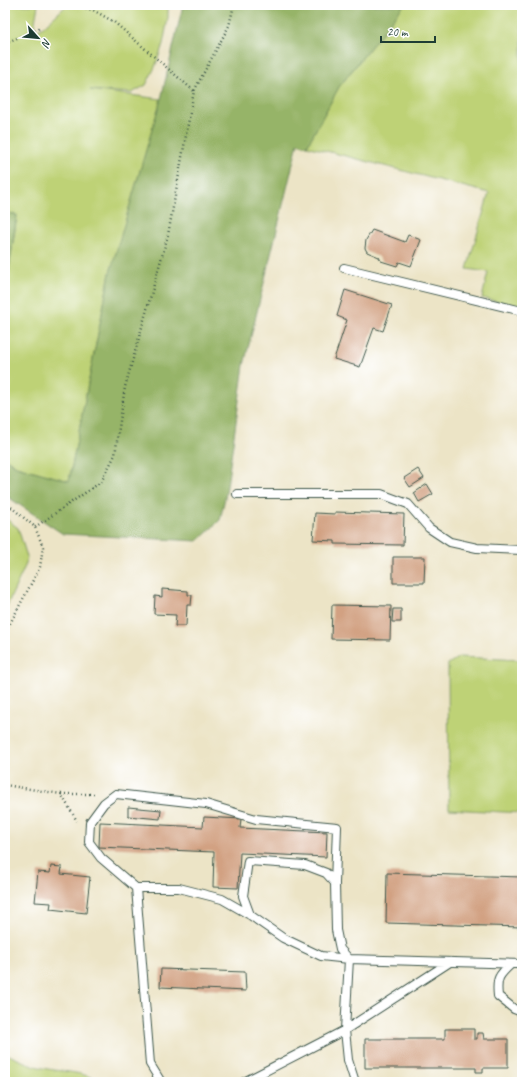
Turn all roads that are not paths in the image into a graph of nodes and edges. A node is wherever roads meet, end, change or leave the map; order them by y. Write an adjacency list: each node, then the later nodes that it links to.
1 (344, 268): 2 (lane)
2 (522, 311)
3 (236, 494): 4 (lane)
4 (522, 550)
5 (335, 883): 6 (lane); 7 (lane); 8 (lane)
6 (136, 888): 7 (lane); 14 (lane)
7 (250, 915): 8 (lane)
8 (349, 959): 9 (lane); 13 (lane)
9 (450, 962): 10 (lane); 13 (lane)
10 (511, 964): 11 (lane); 12 (lane)
11 (522, 964)
12 (522, 1012)
13 (345, 1030): 15 (lane); 16 (lane)
14 (161, 1082)
15 (244, 1082)
16 (355, 1082)

